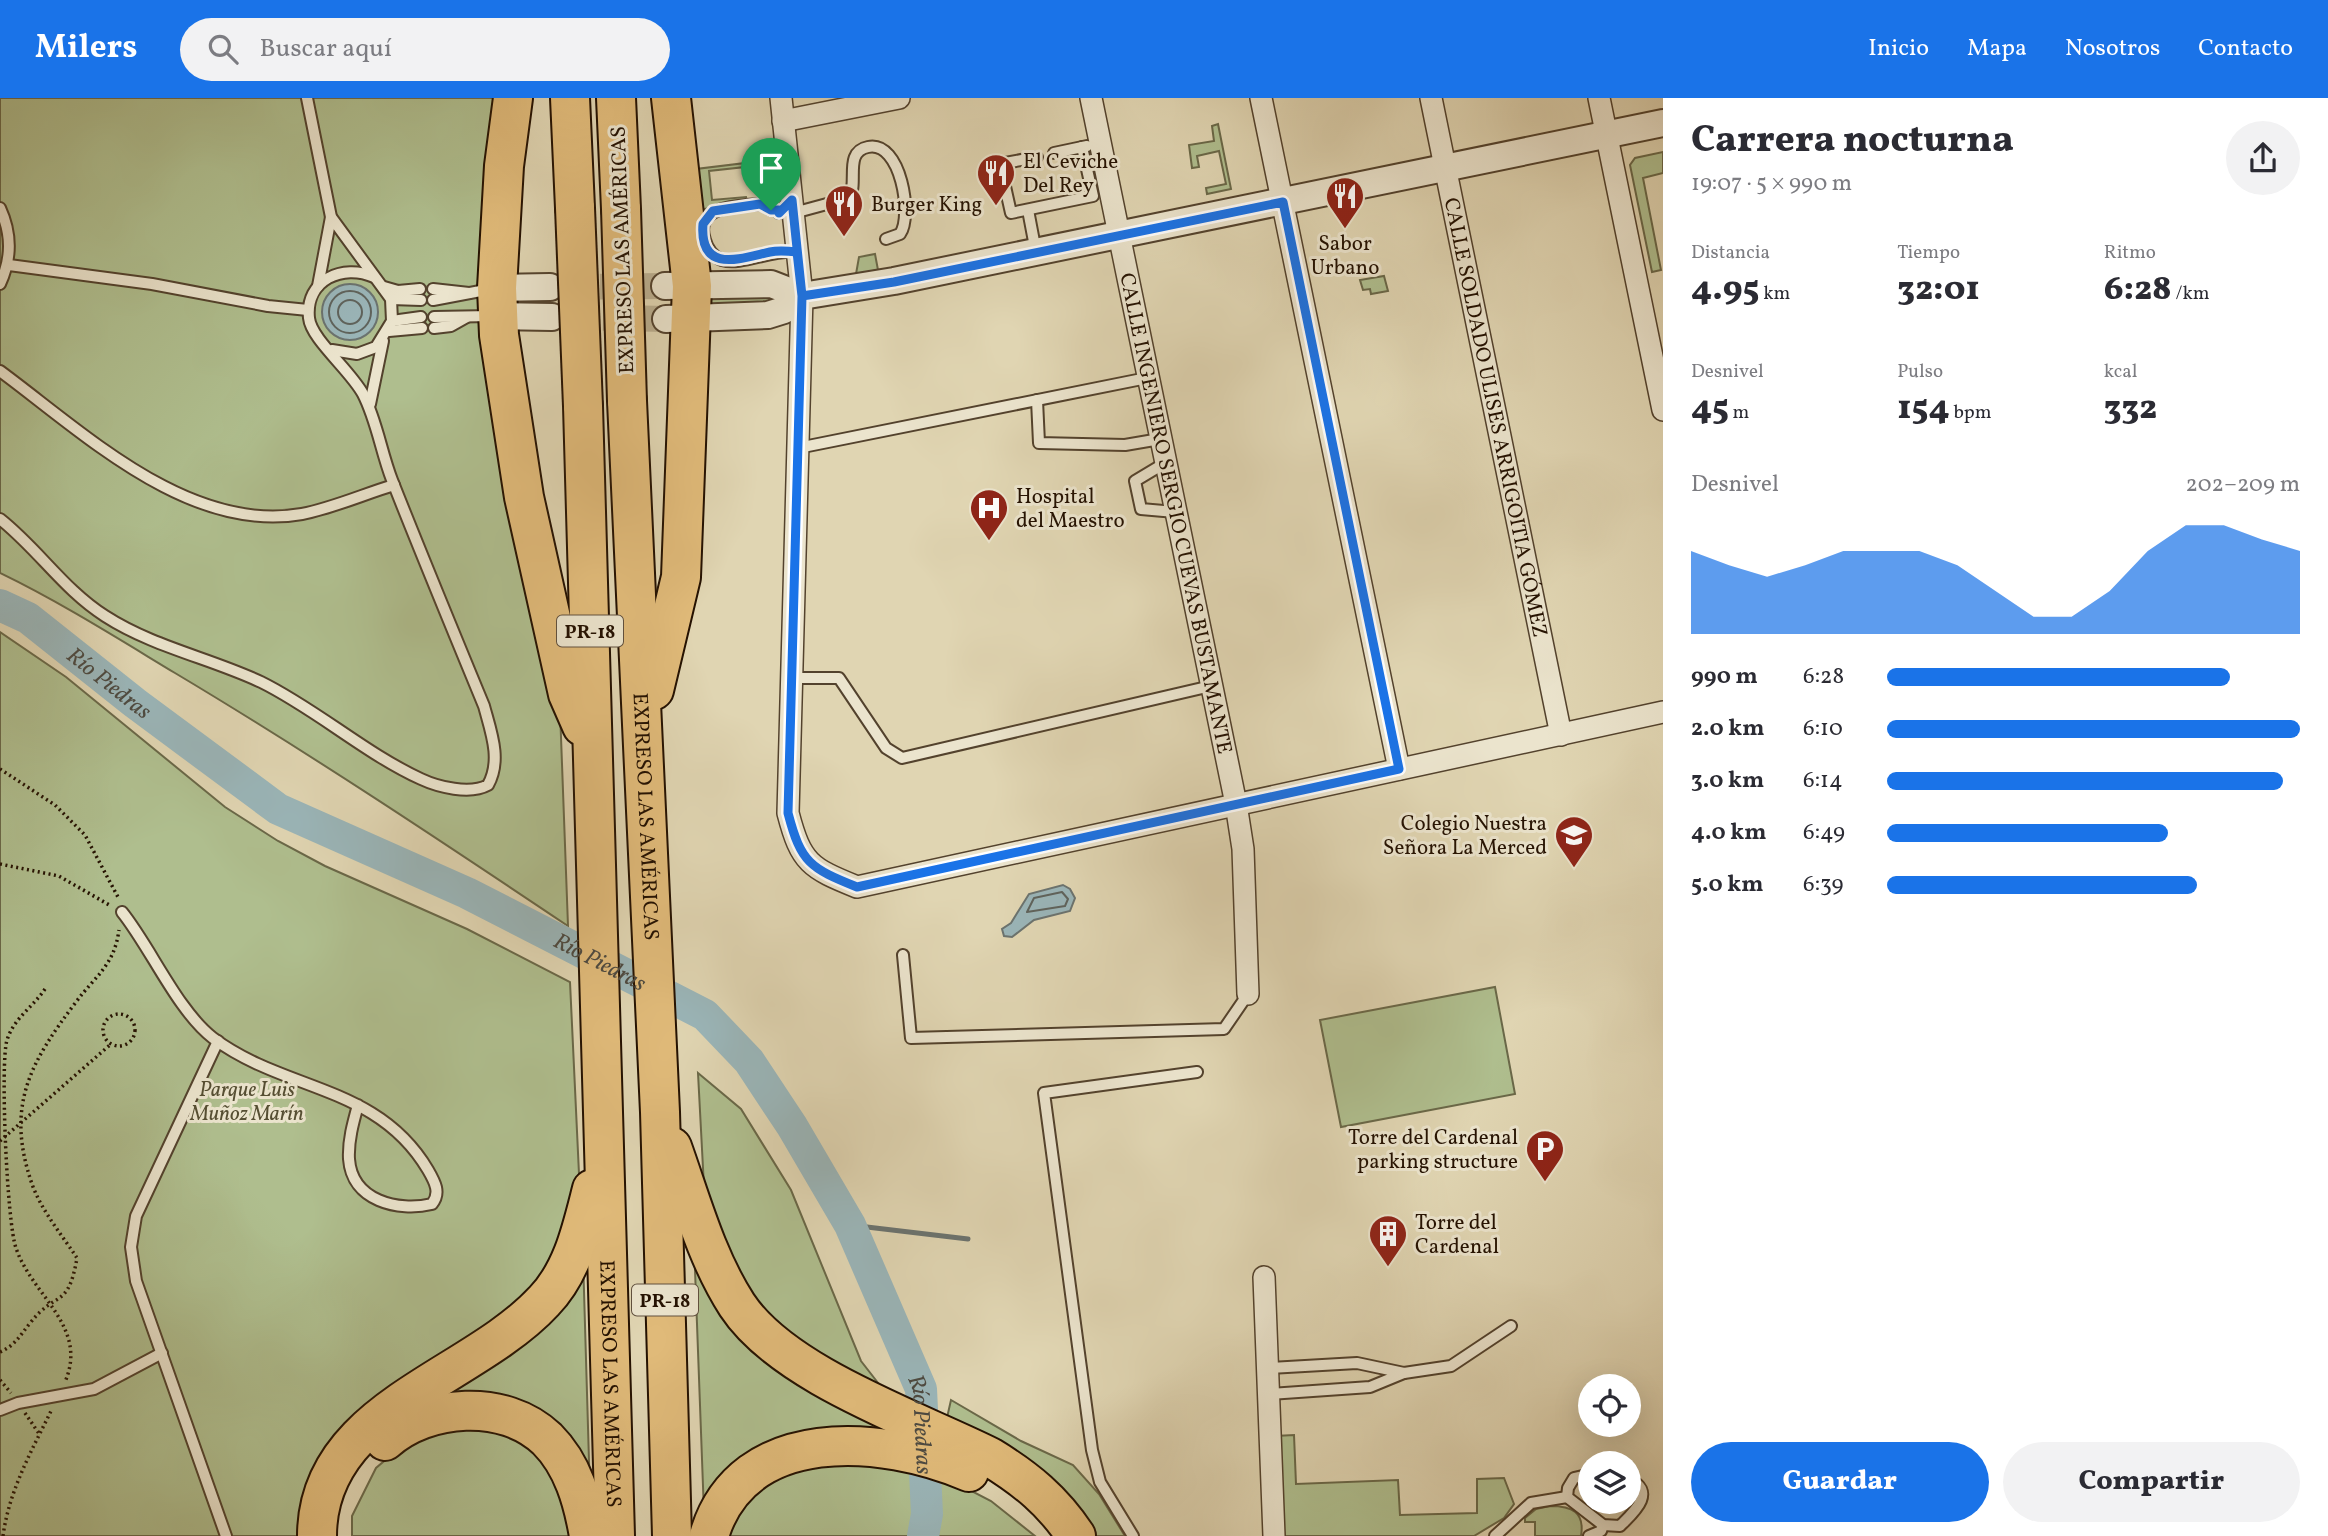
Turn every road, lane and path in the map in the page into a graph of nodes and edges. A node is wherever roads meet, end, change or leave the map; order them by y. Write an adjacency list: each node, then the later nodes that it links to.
1 (307, 98): 23 (lane)
2 (513, 98): 38 (highway)
3 (570, 98): 61 (highway, EXPRESO LAS AMÉRICAS / PR-18, bridge)
4 (616, 98): 59 (highway, EXPRESO LAS AMÉRICAS / PR-18, bridge)
5 (671, 98): 37 (highway)
6 (781, 98): 12 (street)
7 (899, 98): 12 (street)
8 (1091, 98): 15 (street, CALLE INGENIERO SERGIO CUEVAS BUSTAMANTE)
9 (1261, 98): 19 (street)
10 (1432, 98): 18 (street, CALLE SOLDADO ULISES ARRIGOITIA GÓMEZ)
11 (1599, 98): 14 (street)
12 (783, 121): 22 (street)
13 (1663, 123): 14 (street)
14 (1606, 135): 18 (street); 49 (street)
15 (1091, 145): 16 (lane); 20 (lane); 24 (street, CALLE INGENIERO SERGIO CUEVAS BUSTAMANTE)
16 (1059, 156)
17 (1037, 157): 20 (lane)
18 (1446, 169): 19 (street); 60 (street, CALLE SOLDADO ULISES ARRIGOITIA GÓMEZ)
19 (1283, 202): 24 (street); 63 (street)
20 (1031, 207): 27 (lane)
21 (0, 208): 28 (lane)
22 (793, 210): 25 (lane); 26 (street); 26 (lane)
23 (331, 217): 29 (lane); 31 (lane)
24 (1119, 236): 27 (street); 46 (street, CALLE INGENIERO SERGIO CUEVAS BUSTAMANTE)
25 (886, 239)
26 (797, 252): 34 (street)
27 (1037, 253): 34 (street)
28 (9, 265): 30 (lane); 39 (lane)
29 (374, 277): 31 (lane); 32 (lane)
30 (0, 284)
31 (318, 286): 39 (lane)
32 (384, 287): 36 (lane); 36 (lane)
33 (551, 287): 38 (street)
34 (802, 296): 37 (street); 51 (street)
35 (459, 297): 38 (lane); 38 (lane); 38 (lane)
36 (391, 299): 43 (lane)
37 (678, 302): 59 (highway)
38 (479, 306): 40 (street); 41 (lane); 61 (highway)
39 (308, 310): 44 (lane)
40 (552, 317)
41 (434, 322)
42 (421, 323): 43 (lane)
43 (388, 331): 44 (lane); 48 (lane)
44 (328, 348): 48 (lane)
45 (0, 371): 53 (lane)
46 (1147, 378): 47 (lane); 50 (street, CALLE INGENIERO SERGIO CUEVAS BUSTAMANTE)
47 (1037, 400): 50 (lane); 51 (lane)
48 (370, 407): 53 (lane)
49 (1663, 410)
50 (1160, 439): 52 (street, CALLE INGENIERO SERGIO CUEVAS BUSTAMANTE)
51 (799, 448): 56 (street)
52 (1165, 463): 54 (street, CALLE INGENIERO SERGIO CUEVAS BUSTAMANTE); 54 (lane)
53 (394, 485): 55 (lane)
54 (1175, 512): 57 (street, CALLE INGENIERO SERGIO CUEVAS BUSTAMANTE)
55 (0, 519)
56 (791, 678): 57 (lane); 64 (street)
57 (1211, 686): 64 (street, CALLE INGENIERO SERGIO CUEVAS BUSTAMANTE)
58 (1663, 712): 60 (street)
59 (644, 730): 74 (highway, EXPRESO LAS AMÉRICAS / PR-18)
60 (1561, 735): 63 (street)
61 (593, 754): 78 (highway, EXPRESO LAS AMÉRICAS / PR-18)
62 (0, 769): 66 (path)
63 (1399, 769): 64 (street)
64 (1236, 804): 69 (street, CALLE INGENIERO SERGIO CUEVAS BUSTAMANTE)
65 (0, 864): 66 (path)
66 (122, 912): 70 (lane); 75 (path)
67 (903, 955): 69 (lane)
68 (45, 989): 76 (path)
69 (1248, 994)
70 (218, 1041): 73 (lane); 83 (lane)
71 (111, 1044): 71 (path); 75 (path)
72 (1197, 1072): 105 (lane)
73 (358, 1105): 73 (lane)
74 (660, 1112): 89 (highway); 101 (highway, EXPRESO LAS AMÉRICAS / PR-18)
75 (23, 1124): 76 (path); 80 (path)
76 (6, 1138): 77 (path); 80 (path)
77 (0, 1141)
78 (603, 1143): 97 (highway); 100 (highway, EXPRESO LAS AMÉRICAS / PR-18)
79 (1264, 1277): 84 (street)
80 (50, 1306): 82 (path); 87 (path)
81 (1511, 1326): 85 (lane)
82 (0, 1352)
83 (162, 1353): 87 (lane); 96 (lane)
84 (1268, 1368): 85 (lane); 86 (street)
85 (1404, 1373): 86 (lane)
86 (1269, 1394): 106 (street)
87 (58, 1396): 88 (lane); 95 (path)
88 (0, 1410)
89 (977, 1463): 102 (highway); 103 (highway); 104 (highway)
90 (1578, 1477): 91 (lane)
91 (1567, 1497): 93 (lane); 94 (lane)
92 (1632, 1514): 93 (lane)
93 (1603, 1531): 107 (lane)
94 (1499, 1534)
95 (3, 1536)
96 (226, 1536)
97 (317, 1536)
98 (340, 1536): 99 (highway)
99 (589, 1536)
100 (615, 1536)
101 (671, 1536)
102 (709, 1536)
103 (1045, 1536)
104 (1076, 1536)
105 (1133, 1536)
106 (1274, 1536)
107 (1589, 1536)

